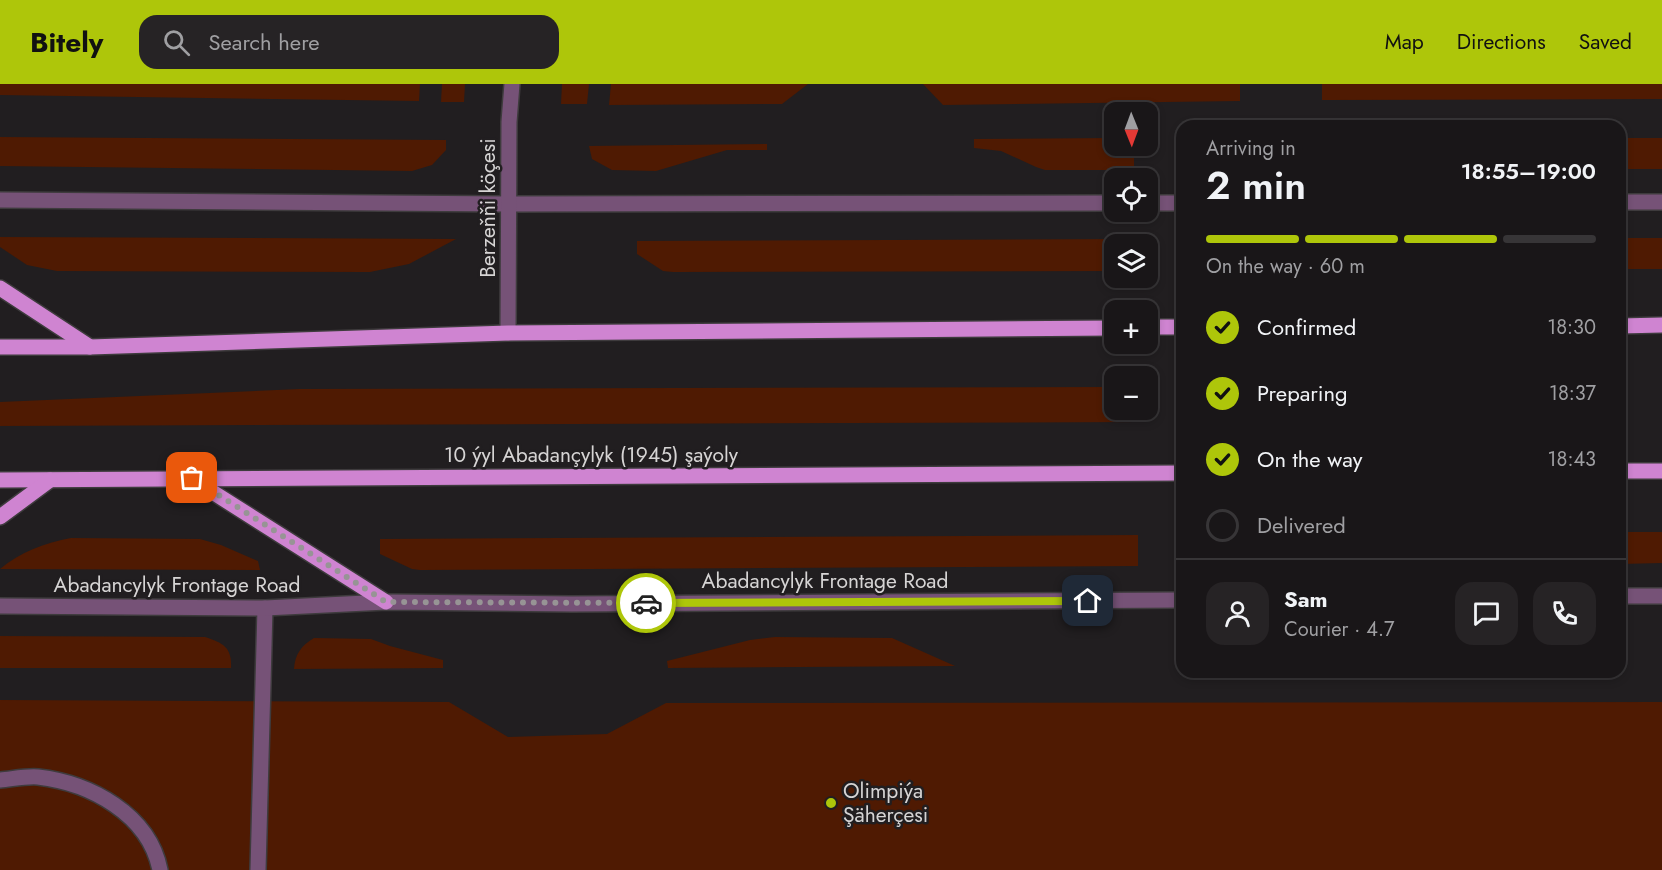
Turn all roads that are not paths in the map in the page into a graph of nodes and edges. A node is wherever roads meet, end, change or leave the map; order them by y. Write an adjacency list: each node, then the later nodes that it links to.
1 (512, 84): 8 (street, Berzeňňi köçesi)
2 (0, 200): 8 (street)
3 (1626, 202): 4 (street)
4 (1662, 202)
5 (1104, 203): 8 (street)
6 (1158, 203): 7 (street)
7 (1176, 203)
8 (508, 204): 15 (street, Berzeňňi köçesi)
9 (0, 288): 17 (main road)
10 (1662, 325): 11 (main road)
11 (1626, 326)
12 (1158, 327): 13 (main road)
13 (1176, 327)
14 (1104, 328): 15 (main road)
15 (508, 333): 17 (main road)
16 (0, 347): 17 (main road)
17 (90, 347)
18 (1626, 471): 19 (main road)
19 (1662, 471)
20 (1176, 473): 21 (main road, 10 ýyl Abadançylyk (1945) şaýoly)
21 (192, 478): 23 (main road, 10 ýyl Abadançylyk (1945) şaýoly); 28 (main road)
22 (0, 480): 23 (main road, 10 ýyl Abadançylyk (1945) şaýoly)
23 (50, 480): 24 (main road)
24 (0, 517)
25 (1626, 596): 26 (street)
26 (1662, 596)
27 (1176, 600): 28 (street, Abadancylyk Frontage Road)
28 (386, 602): 30 (street, Abadancylyk Frontage Road)
29 (0, 606): 30 (street, Abadancylyk Frontage Road)
30 (265, 608): 33 (street)
31 (0, 780): 32 (street)
32 (160, 870)
33 (258, 870)

